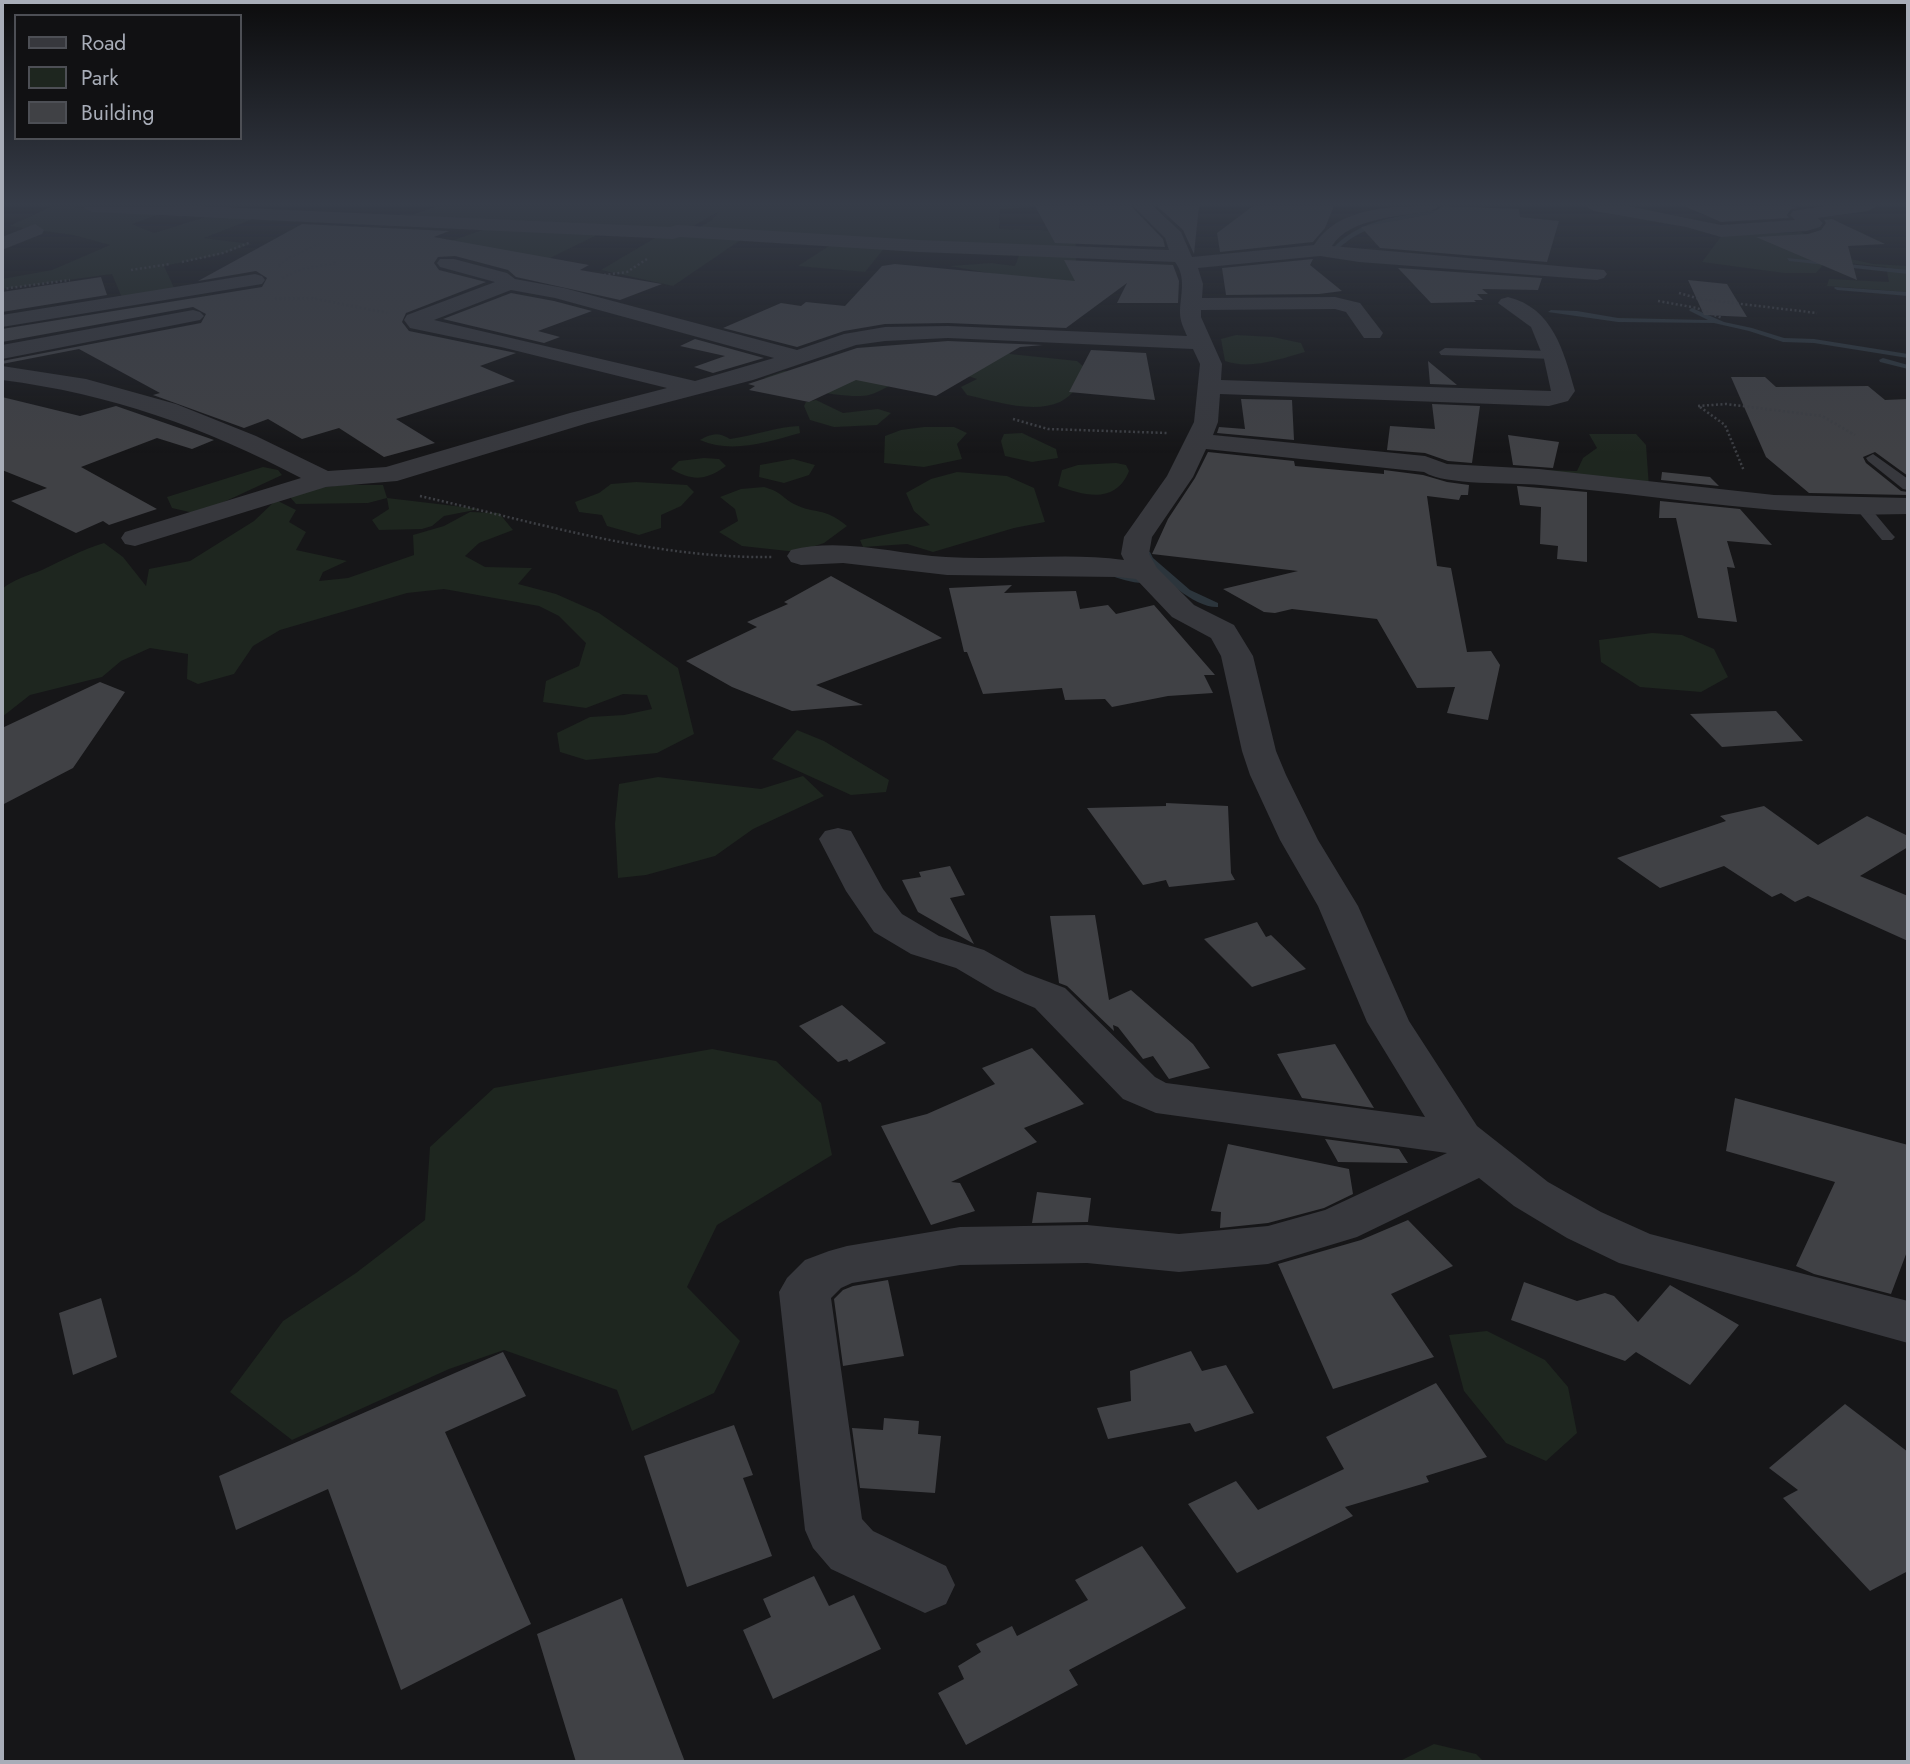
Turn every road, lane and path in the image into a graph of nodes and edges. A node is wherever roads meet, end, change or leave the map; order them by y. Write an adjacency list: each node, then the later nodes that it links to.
1 (204, 288): 14 (street)
2 (498, 288): 13 (street)
3 (535, 288): 20 (street)
4 (1192, 288): 9 (street)
5 (1679, 293): 10 (path)
6 (270, 300): 13 (path)
7 (1658, 301): 12 (path)
8 (1508, 303): 19 (street)
9 (1192, 304): 15 (street); 16 (street)
10 (1816, 313)
11 (193, 316): 17 (street)
12 (1722, 318)
13 (415, 320): 23 (street)
14 (2, 321)
15 (1373, 333)
16 (1203, 343): 20 (street); 22 (street)
17 (2, 352)
18 (1445, 352): 19 (lane)
19 (1553, 355): 22 (street)
20 (800, 358): 23 (street)
21 (2, 373): 29 (street)
22 (1210, 387): 26 (street)
23 (696, 388): 28 (street)
24 (1013, 419): 26 (path)
25 (1855, 435): 31 (path)
26 (1200, 437): 31 (street); 37 (street)
27 (1874, 458): 30 (lane)
28 (367, 478): 29 (street); 36 (path)
29 (324, 479): 35 (street)
30 (1908, 486)
31 (1757, 500): 33 (street)
32 (1908, 506): 33 (street)
33 (1862, 507): 34 (lane)
34 (1887, 537)
35 (135, 538)
36 (801, 556): 37 (street)
37 (1144, 572): 39 (street)
38 (838, 839): 39 (street)
39 (1471, 1147): 40 (street); 41 (street)
40 (1908, 1322)
41 (925, 1585)

